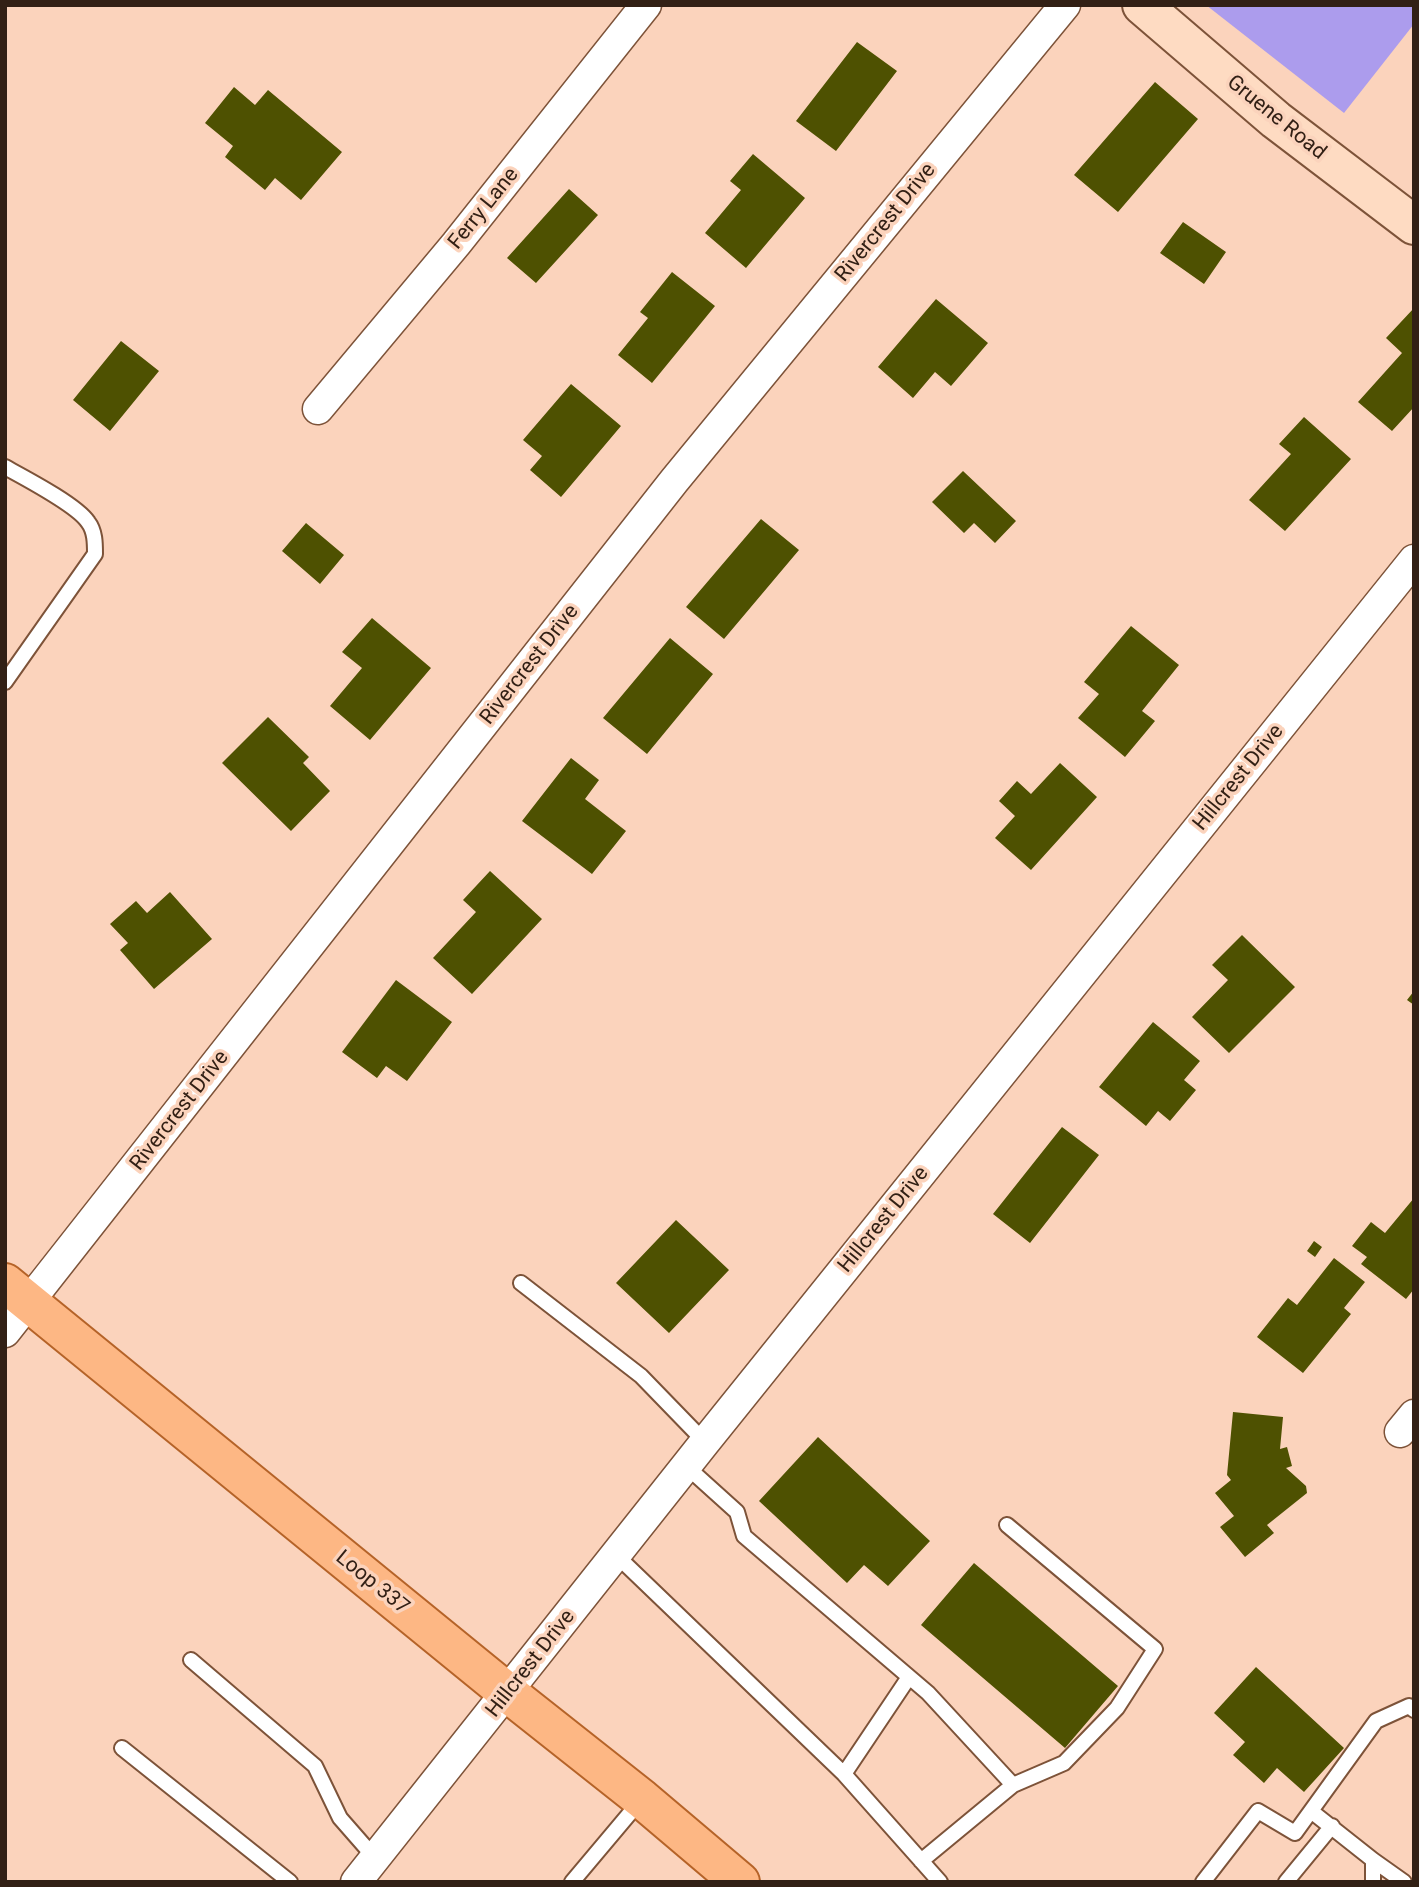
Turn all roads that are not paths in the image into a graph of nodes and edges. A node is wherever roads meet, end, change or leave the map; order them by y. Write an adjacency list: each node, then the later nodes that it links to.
1 (646, 5): 5 (street, Ferry Lane)
2 (1065, 5): 10 (street, Rivercrest Drive)
3 (1142, 5): 4 (street, Gruene Road)
4 (1414, 225)
5 (318, 410)
6 (5, 467): 8 (lane)
7 (1414, 560): 12 (street, Hillcrest Drive)
8 (5, 682)
9 (521, 1283): 12 (lane)
10 (17, 1293): 11 (street, Rivercrest Drive); 18 (main road, Loop 337)
11 (5, 1332)
12 (705, 1442): 13 (street, Hillcrest Drive)
13 (686, 1466): 15 (street, Hillcrest Drive); 17 (lane)
14 (1007, 1525): 22 (lane)
15 (616, 1555): 18 (street, Hillcrest Drive); 21 (lane)
16 (191, 1660): 28 (lane)
17 (909, 1677): 21 (lane); 22 (lane)
18 (508, 1693): 23 (main road, Loop 337); 28 (street, Hillcrest Drive)
19 (1414, 1710): 24 (lane)
20 (122, 1748): 29 (lane)
21 (845, 1774): 27 (lane)
22 (1013, 1785): 27 (lane)
23 (642, 1799): 30 (lane); 31 (main road, Loop 337)
24 (1311, 1811): 25 (lane); 33 (lane)
25 (1332, 1826): 26 (lane); 34 (lane)
26 (1373, 1860): 35 (lane); 36 (lane)
27 (921, 1861): 32 (lane)
28 (363, 1875)
29 (290, 1882)
30 (572, 1882)
31 (740, 1882)
32 (940, 1882)
33 (1203, 1882)
34 (1286, 1882)
35 (1373, 1882)
36 (1404, 1882)

